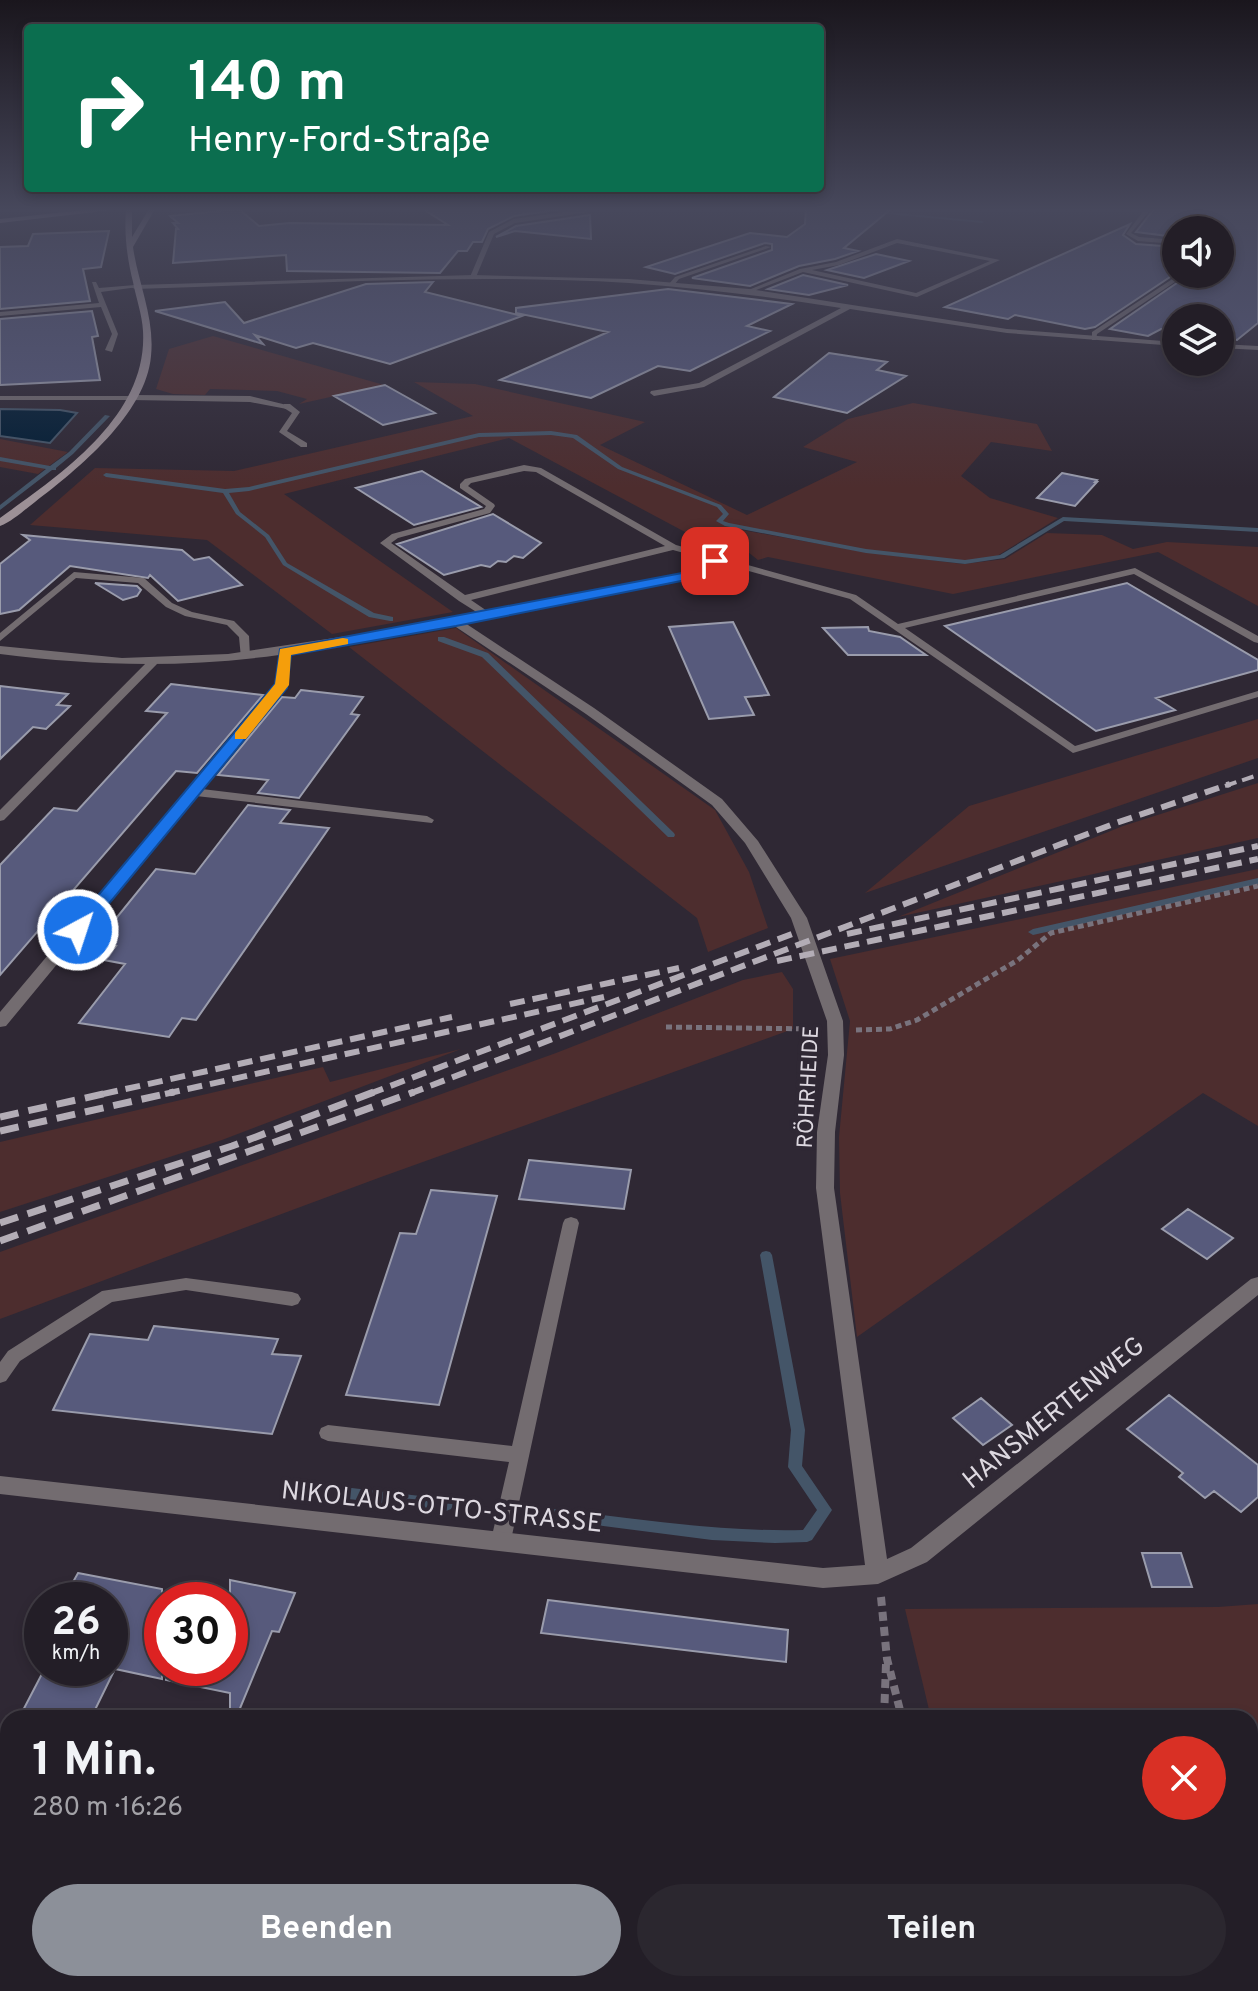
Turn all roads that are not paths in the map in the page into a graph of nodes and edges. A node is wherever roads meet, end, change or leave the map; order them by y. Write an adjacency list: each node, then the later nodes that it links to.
1 (102, 302): 5 (lane)
2 (139, 302): 15 (street)
3 (822, 302): 6 (street)
4 (1141, 302): 8 (lane)
5 (103, 305): 7 (lane); 12 (lane)
6 (850, 306): 8 (street); 13 (street)
7 (0, 314)
8 (1094, 339): 9 (street)
9 (1162, 343)
10 (1234, 347): 11 (street)
11 (1258, 348)
12 (109, 350)
13 (654, 393)
14 (0, 398): 15 (lane)
15 (134, 398): 16 (street); 18 (street)
16 (287, 406): 17 (lane)
17 (304, 445)
18 (0, 523)
19 (673, 547): 20 (lane); 21 (lane); 21 (lane)
20 (715, 561): 22 (street); 24 (lane)
21 (462, 599): 22 (lane)
22 (486, 615): 23 (street)
23 (456, 622): 28 (street); 44 (street, RÖHRHEIDE)
24 (897, 627): 26 (lane); 31 (lane)
25 (0, 638): 29 (lane)
26 (1258, 640)
27 (0, 650): 30 (street)
28 (285, 652): 29 (street); 32 (street)
29 (245, 656): 30 (street)
30 (153, 662): 33 (lane)
31 (1258, 694)
32 (195, 792): 34 (street); 35 (street)
33 (0, 817)
34 (427, 820)
35 (0, 1022)
36 (571, 1223): 41 (lane)
37 (1258, 1284): 44 (street, HANSMERTENWEG)
38 (292, 1299): 39 (lane)
39 (0, 1376)
40 (328, 1433): 41 (lane)
41 (520, 1455): 43 (lane)
42 (0, 1485): 43 (street, NIKOLAUS-OTTO-STRASSE)
43 (501, 1540): 44 (street, NIKOLAUS-OTTO-STRASSE)
44 (878, 1574)

